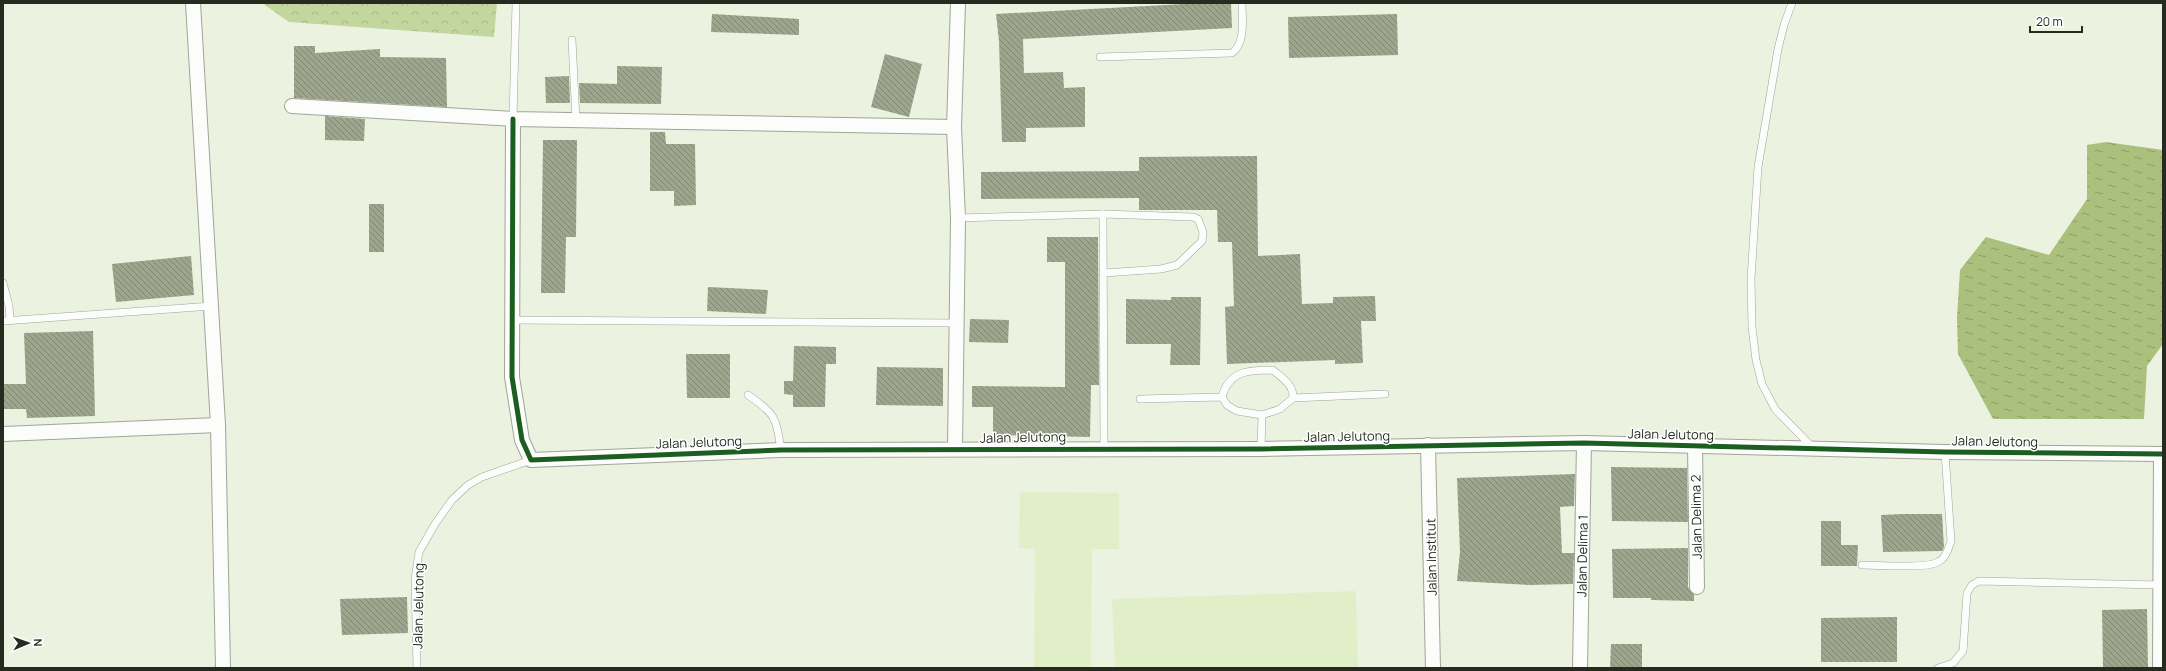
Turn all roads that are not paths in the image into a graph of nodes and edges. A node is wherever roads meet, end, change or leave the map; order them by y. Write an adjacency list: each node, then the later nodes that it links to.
1 (193, 3): 16 (street)
2 (516, 3): 9 (lane)
3 (1242, 3): 7 (lane)
4 (1792, 3): 34 (lane)
5 (959, 4): 11 (street)
6 (572, 40): 10 (lane)
7 (1100, 57)
8 (292, 106): 9 (street)
9 (513, 118): 10 (street); 18 (street)
10 (576, 120): 11 (street)
11 (954, 127): 13 (street)
12 (1103, 214): 13 (lane); 14 (lane); 14 (lane)
13 (958, 218): 19 (street)
14 (1104, 273): 31 (lane)
15 (3, 283): 17 (lane)
16 (212, 306): 17 (lane); 26 (street)
17 (7, 320)
18 (512, 320): 19 (lane); 38 (street)
19 (956, 323): 33 (street)
20 (1385, 394): 23 (lane)
21 (748, 395): 35 (lane)
22 (1222, 397): 23 (lane); 24 (lane); 25 (lane)
23 (1293, 398): 25 (lane)
24 (1140, 399)
25 (1262, 415): 32 (lane)
26 (218, 425): 27 (street); 42 (street)
27 (3, 434)
28 (1584, 443): 29 (street, Jalan Jelutong); 30 (street, Jalan Jelutong); 45 (street, Jalan Delima 1)
29 (1428, 445): 32 (street, Jalan Jelutong); 44 (street, Jalan Institut)
30 (1695, 446): 34 (street, Jalan Jelutong); 41 (street, Jalan Delima 2)
31 (1104, 448): 32 (street, Jalan Jelutong); 33 (street, Jalan Jelutong)
32 (1261, 448)
33 (954, 449): 35 (street, Jalan Jelutong)
34 (1814, 449): 36 (street, Jalan Jelutong)
35 (781, 450): 38 (street, Jalan Jelutong)
36 (1945, 452): 37 (street, Jalan Jelutong); 39 (lane)
37 (2162, 454): 40 (street)
38 (531, 460): 43 (lane, Jalan Jelutong)
39 (1862, 565)
40 (2160, 586): 46 (lane); 47 (street)
41 (1697, 587)
42 (223, 668)
43 (417, 668)
44 (1433, 668)
45 (1580, 668)
46 (1938, 668)
47 (2160, 668)

